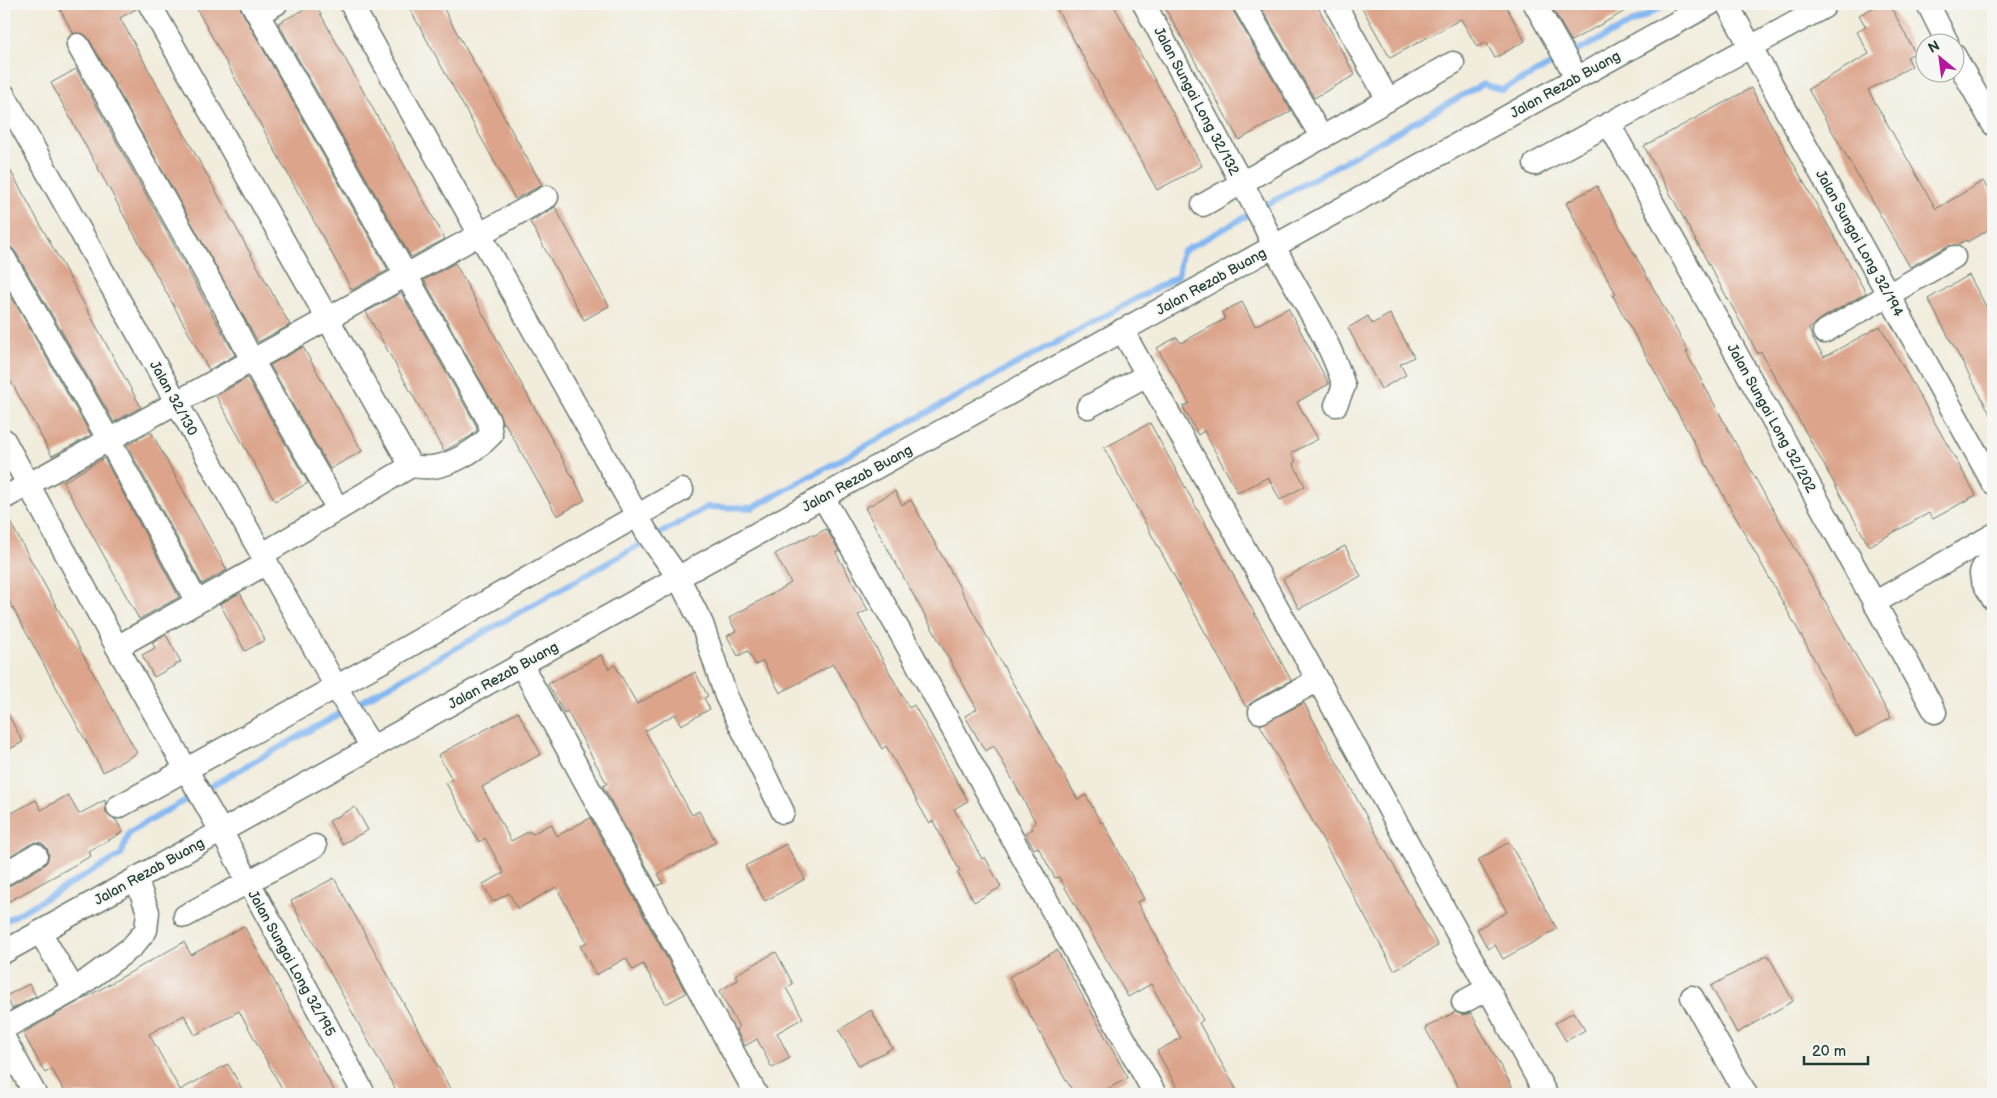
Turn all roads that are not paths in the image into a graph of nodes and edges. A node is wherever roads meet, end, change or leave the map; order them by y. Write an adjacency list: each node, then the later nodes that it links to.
1 (151, 4): 33 (street)
2 (351, 4): 27 (street)
3 (1144, 4): 24 (street, Jalan Sungai Long 32/132)
4 (1244, 4): 22 (street)
5 (1335, 4): 19 (street)
6 (1535, 4): 17 (street)
7 (1710, 4): 17 (street, Jalan Rezab Buang)
8 (1728, 4): 14 (street, Jalan Sungai Long 32/194)
9 (1928, 4): 12 (street)
10 (262, 7): 31 (street)
11 (1824, 7): 14 (street)
12 (1942, 32)
13 (78, 45): 36 (street)
14 (1752, 46): 20 (street); 32 (street, Jalan Sungai Long 32/194)
15 (1454, 63): 19 (street)
16 (1964, 73): 21 (street)
17 (1577, 78): 28 (street, Jalan Rezab Buang)
18 (4, 96): 38 (street, Jalan 32/130)
19 (1388, 100): 22 (street)
20 (1609, 124): 23 (street); 57 (street, Jalan Sungai Long 32/202)
21 (1993, 124)
22 (1322, 138): 24 (street)
23 (1535, 164)
24 (1246, 191): 26 (street); 28 (street, Jalan Sungai Long 32/132)
25 (547, 196): 27 (street)
26 (1202, 205)
27 (480, 234): 31 (street); 50 (street)
28 (1273, 247): 34 (street, Jalan Rezab Buang); 39 (street, Jalan Sungai Long 32/132)
29 (1954, 257): 32 (street)
30 (4, 258): 42 (street)
31 (406, 275): 33 (street); 43 (street)
32 (1889, 296): 35 (street); 44 (street, Jalan Sungai Long 32/194)
33 (327, 319): 36 (street); 43 (street)
34 (1122, 330): 37 (street); 47 (street, Jalan Rezab Buang)
35 (1824, 332)
36 (252, 360): 38 (street); 49 (street)
37 (1147, 375): 40 (street); 60 (street)
38 (177, 402): 42 (street); 53 (street, Jalan 32/130)
39 (1336, 405)
40 (1088, 407)
41 (4, 440): 45 (street, Jalan Sungai Long 32/195)
42 (109, 440): 45 (street); 56 (street)
43 (412, 466): 49 (street)
44 (1993, 483)
45 (29, 484): 48 (street); 58 (street, Jalan Sungai Long 32/195)
46 (682, 490): 50 (street)
47 (823, 497): 54 (street, Jalan Rezab Buang); 86 (street)
48 (4, 498)
49 (338, 509): 53 (street)
50 (642, 524): 54 (street); 61 (street)
51 (1993, 535): 57 (street)
52 (1993, 558): 55 (street)
53 (265, 559): 56 (street); 61 (street, Jalan 32/130)
54 (678, 577): 59 (street, Jalan Rezab Buang); 67 (street)
55 (1993, 599)
56 (197, 602): 58 (street)
57 (1874, 603): 63 (street, Jalan Sungai Long 32/202)
58 (117, 647): 65 (street, Jalan Sungai Long 32/195)
59 (521, 664): 64 (street, Jalan Rezab Buang); 85 (street)
60 (1318, 680): 62 (street); 77 (street)
61 (344, 701): 64 (street, Jalan 32/130); 65 (street)
62 (1260, 712)
63 (1935, 712)
64 (372, 747): 68 (street, Jalan Rezab Buang)
65 (195, 785): 66 (street); 68 (street, Jalan Sungai Long 32/195)
66 (118, 807)
67 (784, 812)
68 (222, 831): 72 (street, Jalan Rezab Buang); 73 (street, Jalan Sungai Long 32/195)
69 (315, 846): 73 (street)
70 (36, 855): 71 (street)
71 (4, 874)
72 (136, 878): 75 (street, Jalan Rezab Buang); 78 (street)
73 (248, 882): 74 (street); 84 (street, Jalan Sungai Long 32/195)
74 (185, 916)
75 (40, 932): 76 (street, Jalan Rezab Buang); 78 (street)
76 (4, 952)
77 (1487, 989): 80 (street); 87 (street)
78 (74, 990): 81 (street)
79 (1692, 997): 88 (street)
80 (1463, 1002)
81 (4, 1028)
82 (4, 1038): 83 (street)
83 (36, 1094)
84 (364, 1094)
85 (756, 1094)
86 (1155, 1094)
87 (1546, 1094)
88 (1746, 1094)

